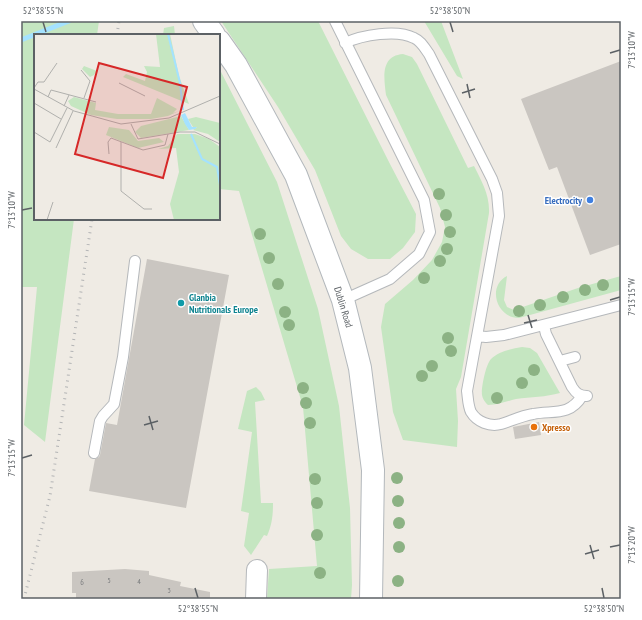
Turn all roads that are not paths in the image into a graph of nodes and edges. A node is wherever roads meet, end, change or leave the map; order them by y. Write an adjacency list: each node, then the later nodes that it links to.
1 (204, 21): 3 (main road)
2 (335, 21): 5 (lane)
3 (213, 34)
4 (220, 42): 7 (main road, Dublin Road)
5 (345, 43): 7 (lane); 10 (lane)
6 (135, 261): 13 (lane)
7 (343, 300): 16 (main road, Dublin Road)
8 (621, 305): 9 (lane)
9 (544, 326): 10 (lane); 12 (lane)
10 (477, 336): 12 (lane)
11 (575, 357): 12 (lane)
12 (560, 361)
13 (94, 453)
14 (257, 570): 15 (street)
15 (256, 599)
16 (371, 599)

